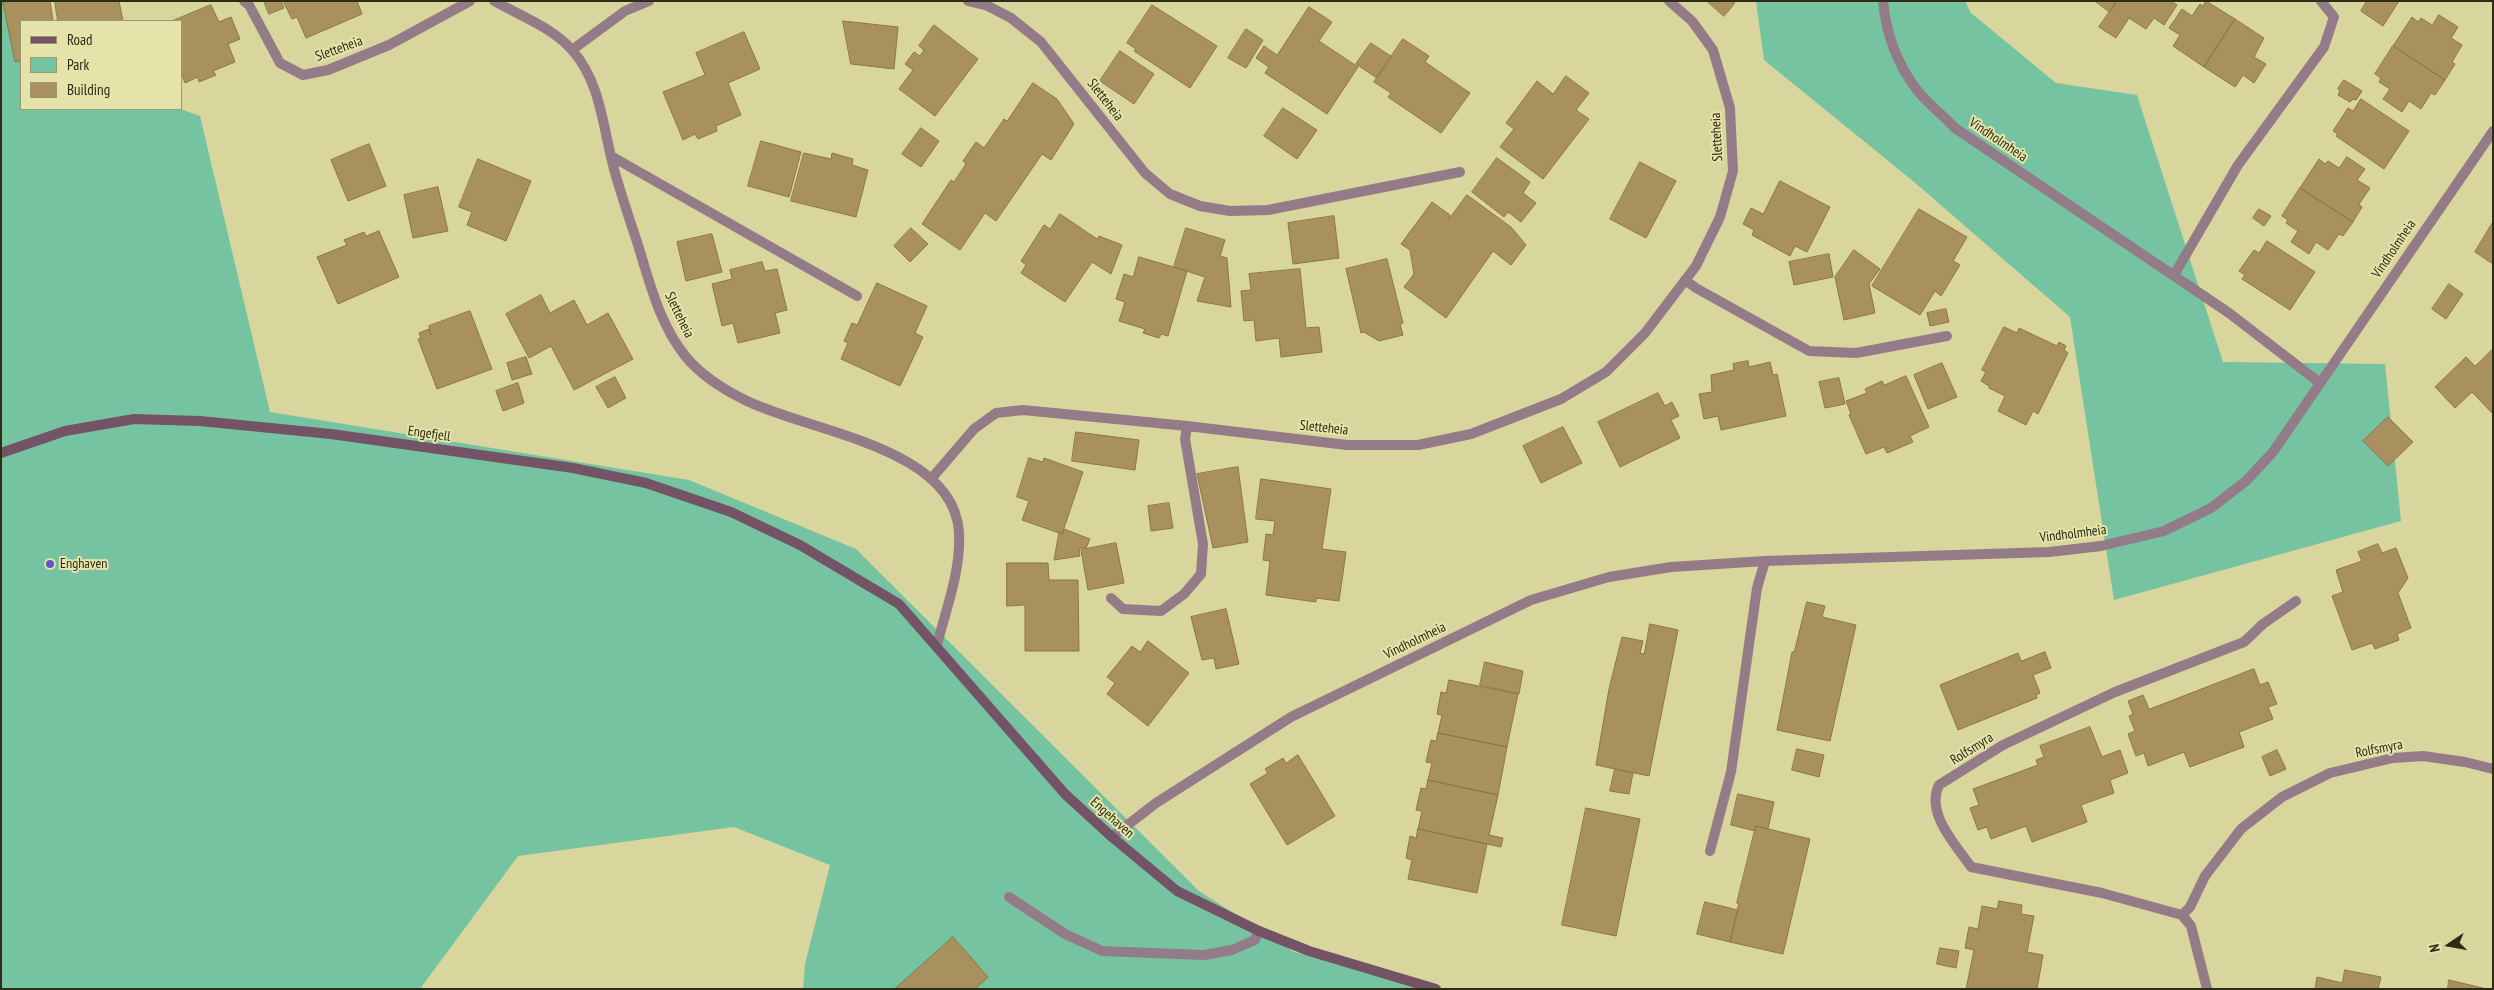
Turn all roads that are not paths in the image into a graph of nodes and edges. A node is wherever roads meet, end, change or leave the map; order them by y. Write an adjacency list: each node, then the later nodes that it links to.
1 (244, 1): 2 (street, Sletteheia)
2 (470, 1)
3 (494, 1): 9 (street, Sletteheia)
4 (649, 1): 9 (street)
5 (968, 1): 12 (street, Sletteheia)
6 (1669, 1): 14 (street, Sletteheia)
7 (1883, 1): 13 (street, Vindholmheia)
8 (2321, 1): 13 (street)
9 (572, 50): 11 (street, Sletteheia)
10 (2493, 131): 17 (street, Vindholmheia)
11 (611, 156): 15 (street); 20 (street, Sletteheia)
12 (1460, 172)
13 (2174, 276): 17 (street, Vindholmheia)
14 (1685, 280): 16 (street); 18 (street, Sletteheia)
15 (857, 296)
16 (1947, 336)
17 (2320, 383): 21 (street, Vindholmheia)
18 (1187, 426): 20 (street, Sletteheia); 23 (street)
19 (1, 453): 22 (street, Engefjell)
20 (931, 479): 25 (street, Sletteheia)
21 (1765, 561): 27 (street, Vindholmheia); 28 (street)
22 (838, 568): 25 (street, Engehaven)
23 (1110, 598)
24 (2296, 601): 30 (street, Rolfsmyra)
25 (937, 645): 27 (street, Engehaven)
26 (2493, 769): 30 (street, Rolfsmyra)
27 (1112, 837): 31 (street, Engehaven)
28 (1710, 851)
29 (1009, 897): 31 (street)
30 (2182, 915): 33 (street)
31 (1259, 931): 32 (street, Engehaven)
32 (1436, 989)
33 (2207, 989)

